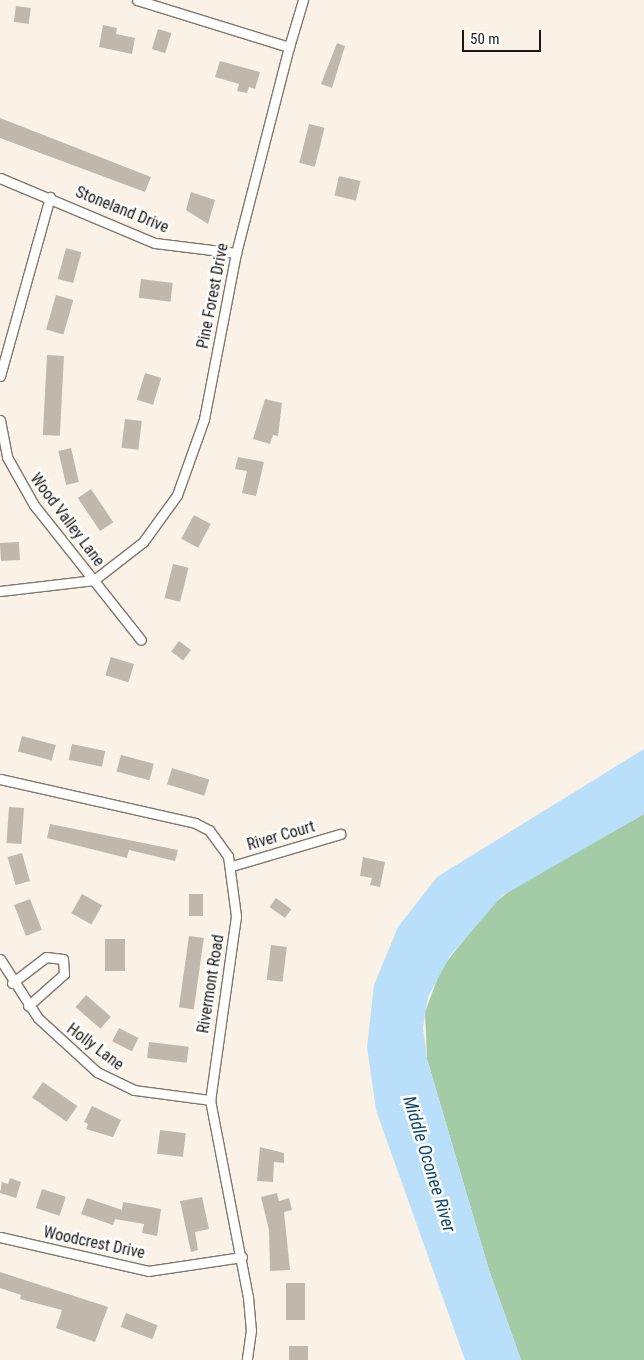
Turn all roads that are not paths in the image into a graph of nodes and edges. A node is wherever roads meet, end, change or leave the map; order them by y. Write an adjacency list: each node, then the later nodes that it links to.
1 (137, 0): 3 (street)
2 (303, 0): 3 (street, Pine Forest Drive)
3 (289, 46): 6 (street, Pine Forest Drive)
4 (0, 178): 5 (street, Stoneland Drive)
5 (50, 196): 6 (street, Stoneland Drive); 7 (street)
6 (236, 253): 9 (street, Pine Forest Drive)
7 (0, 376)
8 (0, 420): 9 (street, Wood Valley Lane)
9 (94, 580): 10 (street); 11 (street, Wood Valley Lane)
10 (0, 591)
11 (141, 640)
12 (0, 779): 14 (street, Rivermont Road)
13 (340, 834): 14 (street, River Court)
14 (232, 866): 18 (street, Rivermont Road)
15 (0, 959): 16 (street, Holly Lane)
16 (12, 983): 17 (street, Holly Lane); 17 (street)
17 (28, 1006): 18 (street, Holly Lane)
18 (210, 1100): 20 (street, Rivermont Road)
19 (0, 1237): 20 (street, Woodcrest Drive)
20 (242, 1257): 21 (street, Rivermont Road)
21 (247, 1360)

